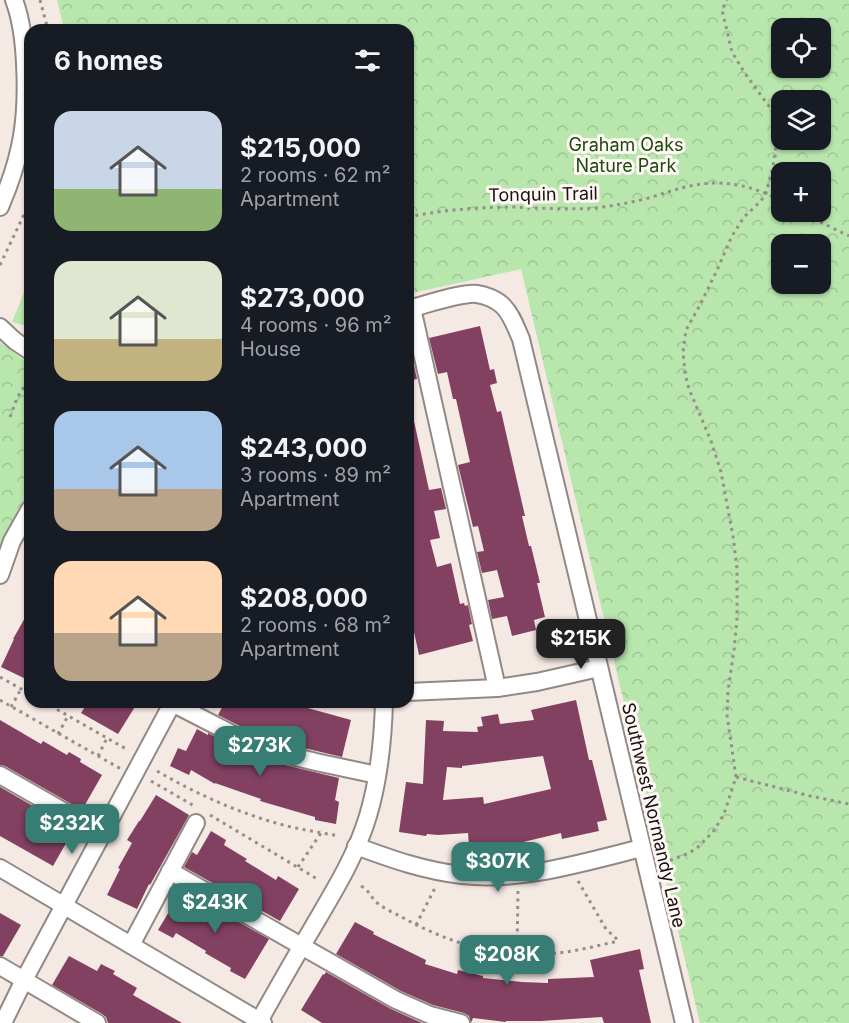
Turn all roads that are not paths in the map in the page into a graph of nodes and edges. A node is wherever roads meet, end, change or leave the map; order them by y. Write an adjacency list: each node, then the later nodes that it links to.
1 (15, 0): 2 (street)
2 (24, 35)
3 (24, 128): 4 (street)
4 (0, 207)
5 (414, 307): 11 (street, Southwest Normandy Lane)
6 (414, 325): 12 (street)
7 (0, 327): 8 (street)
8 (24, 347)
9 (24, 520): 10 (street)
10 (0, 575)
11 (599, 668): 12 (street); 22 (street, Southwest Normandy Lane)
12 (497, 688): 13 (street)
13 (414, 692)
14 (169, 708): 20 (street)
15 (182, 708): 18 (street)
16 (384, 708): 18 (street)
17 (0, 775): 20 (street)
18 (377, 775): 21 (street)
19 (196, 823): 24 (street)
20 (103, 834): 25 (street)
21 (356, 846): 22 (street); 27 (street)
22 (642, 848): 34 (street, Southwest Normandy Lane)
23 (0, 868): 25 (street)
24 (170, 871): 26 (street); 27 (street)
25 (65, 906): 26 (street); 29 (street)
26 (131, 945): 30 (street)
27 (301, 947): 30 (street); 33 (street)
28 (0, 966): 29 (street)
29 (24, 980): 31 (street); 32 (street)
30 (260, 1022)
31 (3, 1023)
32 (97, 1023)
33 (461, 1023)
34 (684, 1023)

